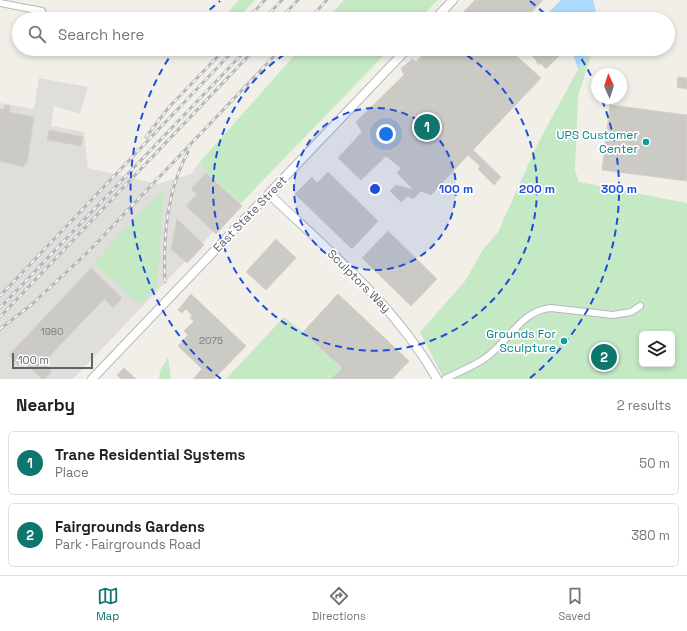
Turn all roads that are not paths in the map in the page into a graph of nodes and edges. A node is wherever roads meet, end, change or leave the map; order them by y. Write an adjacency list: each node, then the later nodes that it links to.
1 (453, 0): 4 (street)
2 (0, 3): 3 (street)
3 (42, 11)
4 (442, 12)
5 (400, 56): 6 (street, East State Street)
6 (269, 194): 8 (street, East State Street); 9 (street, Sculptors Way)
7 (640, 306): 10 (street)
8 (92, 379)
9 (437, 379)
10 (445, 379)

